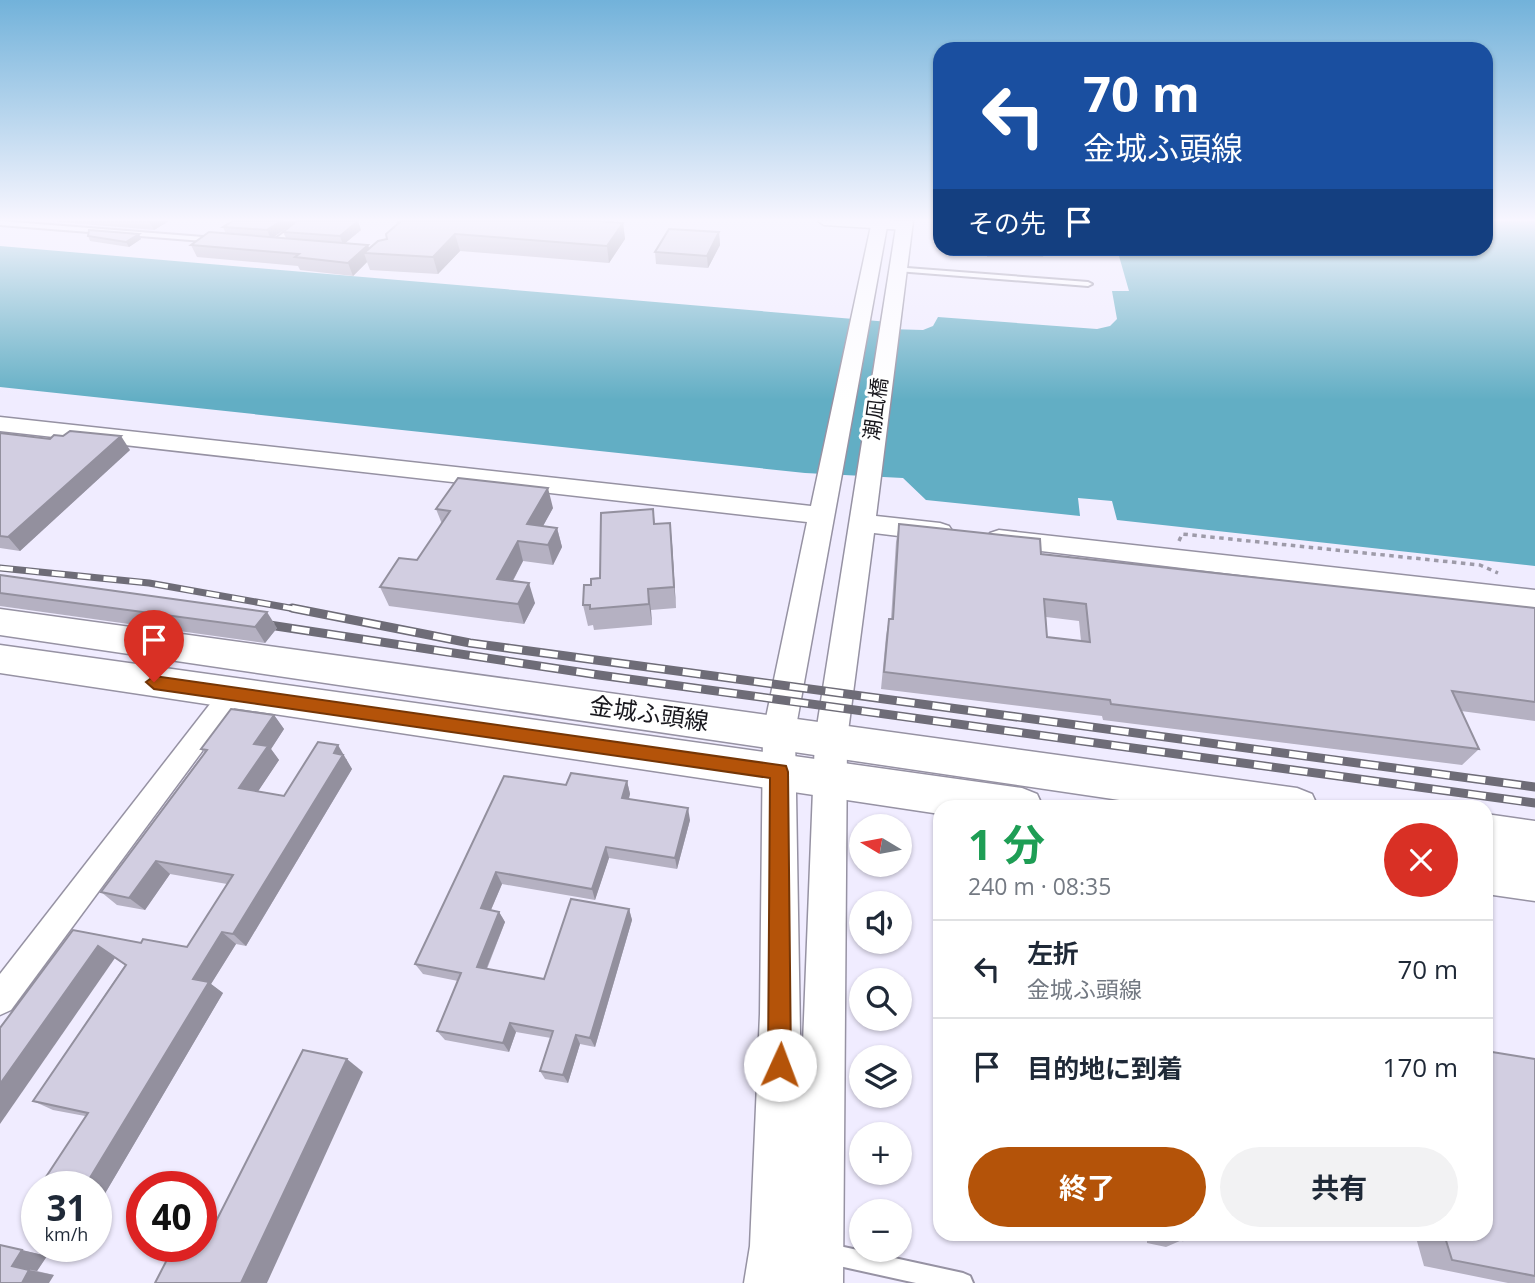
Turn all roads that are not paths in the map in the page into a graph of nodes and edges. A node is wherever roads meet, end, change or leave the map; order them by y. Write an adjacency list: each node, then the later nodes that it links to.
1 (868, 281): 6 (street, 潮凪橋)
2 (895, 281): 7 (street, 潮凪橋)
3 (1048, 281): 4 (lane)
4 (1088, 284)
5 (0, 425): 6 (street)
6 (825, 509): 12 (street, 潮凪橋)
7 (861, 515): 8 (street); 13 (street, 潮凪橋)
8 (1535, 600)
9 (0, 622): 12 (main road, 金城ふ頭線)
10 (0, 659): 11 (main road, 金城ふ頭線)
11 (232, 694): 12 (main road, 金城ふ頭線); 19 (street)
12 (779, 752): 13 (main road, 金城ふ頭線); 20 (street, 潮凪橋)
13 (830, 759): 14 (main road, 金城ふ頭線); 15 (main road, 金城ふ頭線); 21 (street, 潮凪橋)
14 (994, 800)
15 (1229, 800)
16 (1493, 837): 17 (main road)
17 (1534, 854): 18 (main road)
18 (1493, 870)
19 (0, 999)
20 (772, 1264): 21 (lane)
21 (820, 1268): 22 (lane)
22 (963, 1283)

